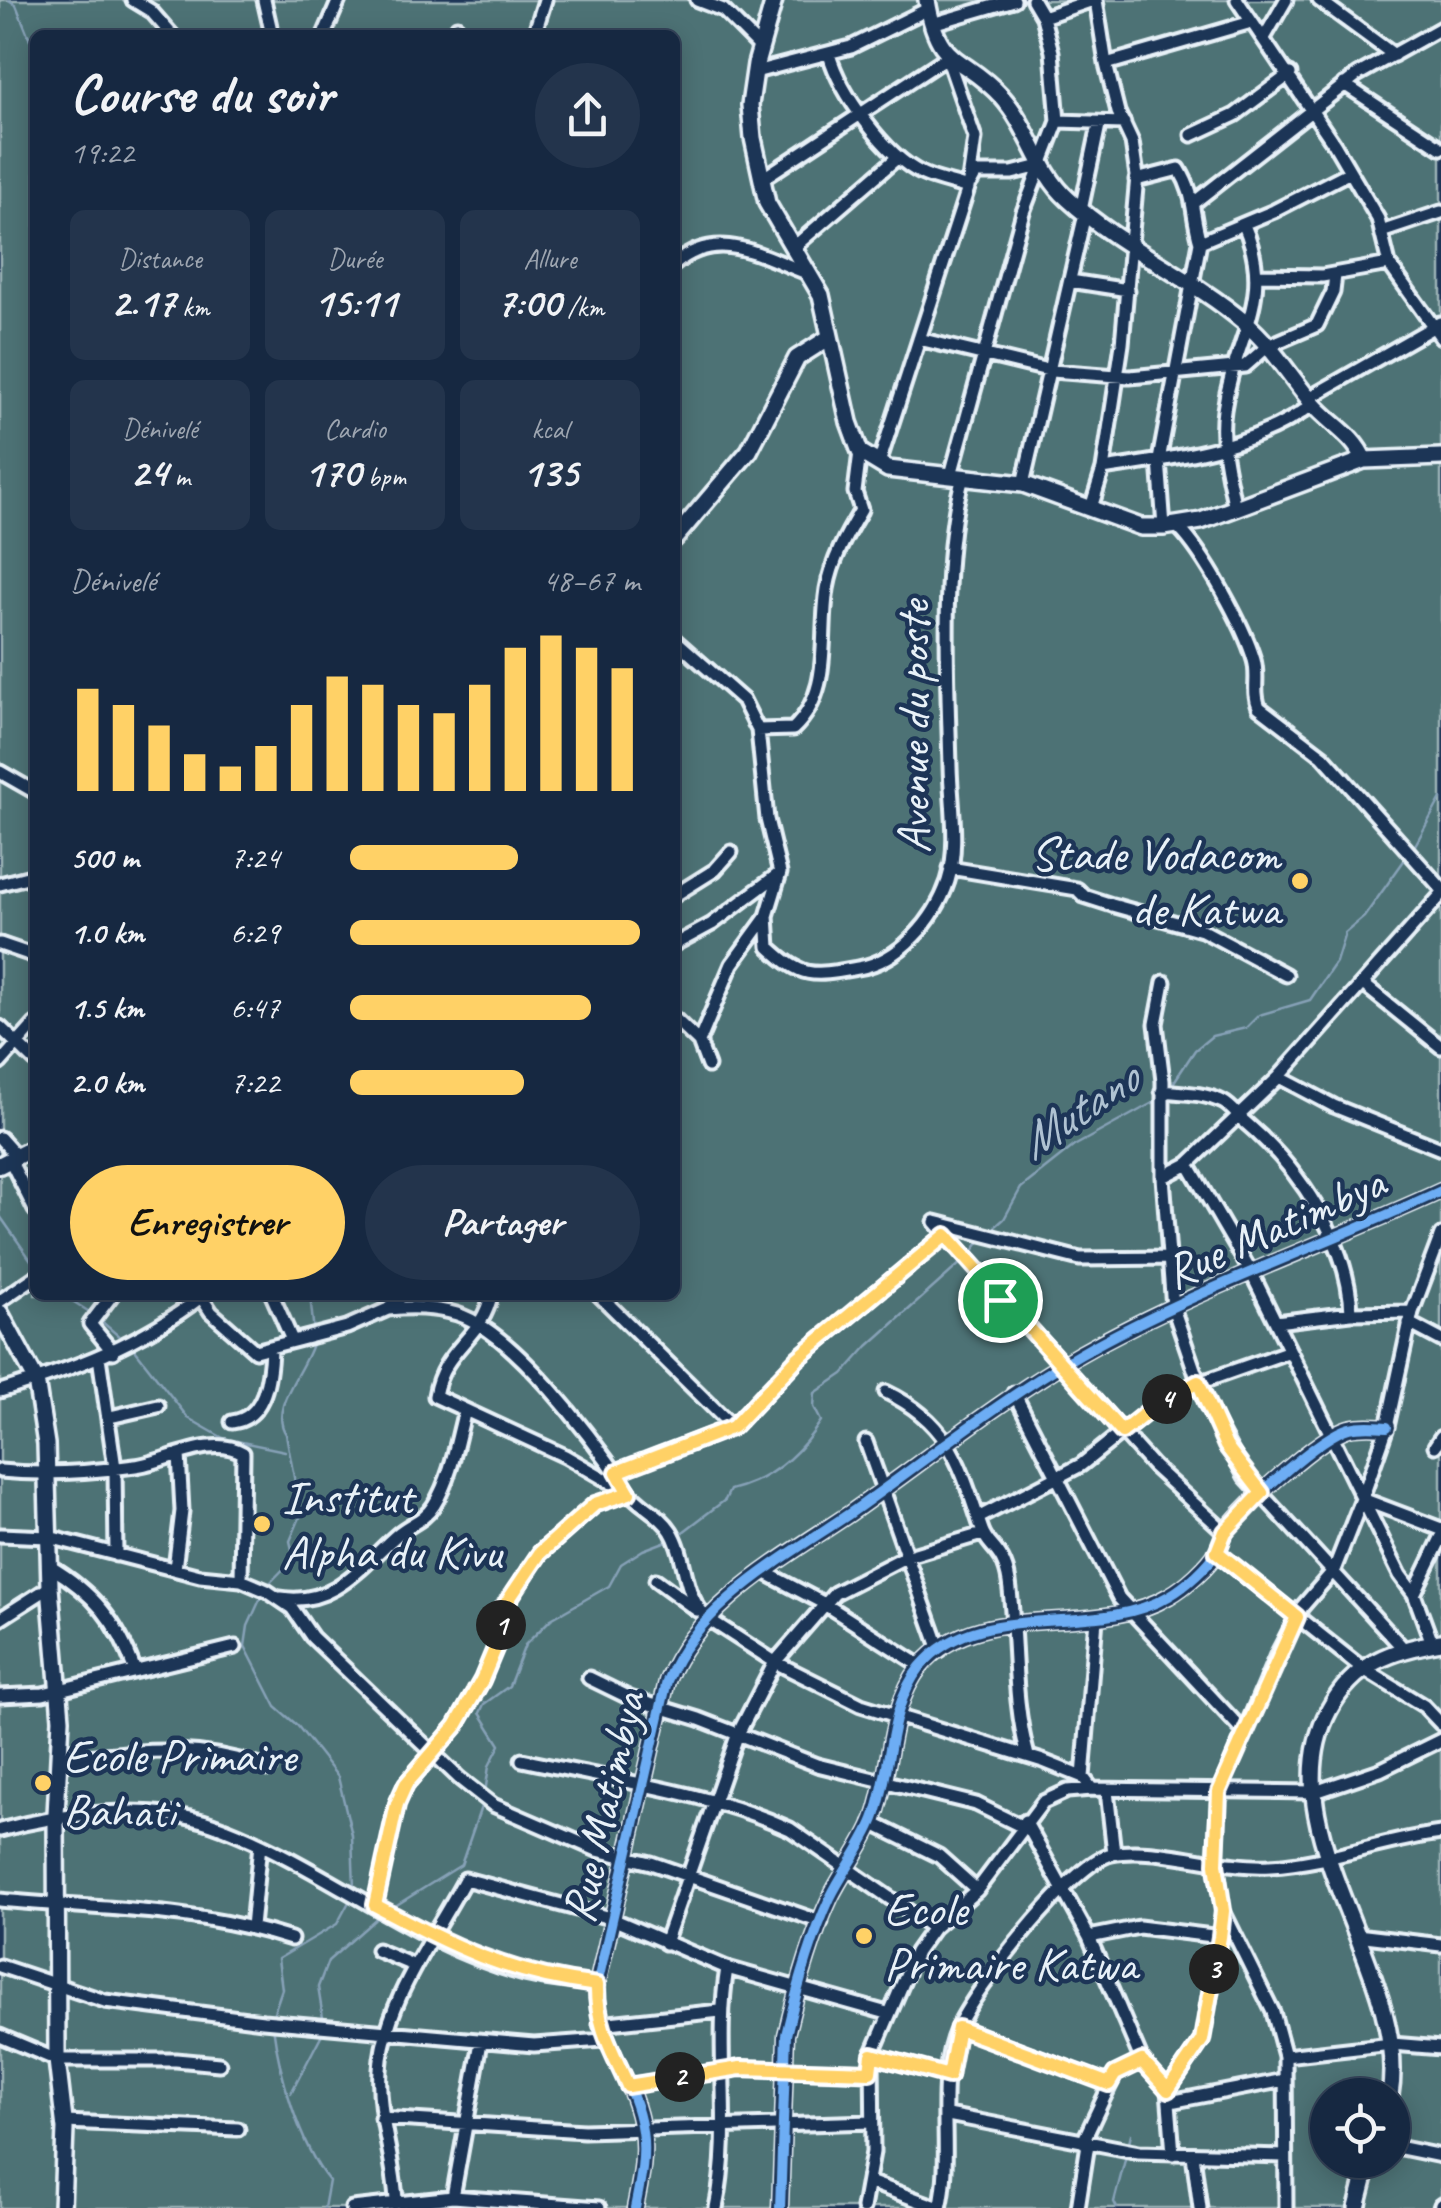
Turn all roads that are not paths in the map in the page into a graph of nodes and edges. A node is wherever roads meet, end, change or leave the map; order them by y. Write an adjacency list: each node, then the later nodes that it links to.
1 (133, 0): 17 (street)
2 (264, 0): 18 (street)
3 (339, 0): 19 (street)
4 (544, 0): 20 (street)
5 (774, 0): 22 (street)
6 (1014, 0): 13 (street)
7 (1032, 0): 14 (street)
8 (1094, 0): 14 (street); 26 (street)
9 (1237, 0): 15 (street)
10 (1286, 0): 21 (street)
11 (1319, 0): 24 (street)
12 (704, 1): 22 (street)
13 (929, 11): 23 (street); 25 (street)
14 (1044, 17): 32 (street)
15 (1248, 23): 21 (street); 26 (street)
16 (1441, 28): 24 (street)
17 (168, 30)
18 (271, 30)
19 (326, 30)
20 (535, 30)
21 (1264, 38): 28 (street)
22 (760, 47): 27 (street)
23 (829, 54): 27 (street); 31 (street)
24 (1394, 55): 29 (street)
25 (948, 57): 31 (street); 38 (street); 42 (street)
26 (1106, 64): 33 (street)
27 (755, 72): 40 (street)
28 (1290, 74): 30 (street); 35 (street)
29 (1344, 84): 30 (street); 36 (street)
30 (1313, 110): 39 (street); 43 (street)
31 (861, 112): 37 (street); 40 (street)
32 (1058, 121): 34 (street); 38 (street, Avenue du poste)
33 (1124, 124): 34 (street); 41 (street)
34 (1099, 125): 44 (street)
35 (1192, 135)
36 (1441, 148)
37 (898, 156): 42 (street); 50 (street)
38 (1040, 166): 42 (street); 44 (street); 64 (street, Avenue du poste)
39 (1350, 172): 46 (street); 47 (street)
40 (762, 178): 50 (street)
41 (1136, 180): 43 (street); 49 (street)
42 (968, 188): 62 (street)
43 (1196, 201): 48 (street)
44 (1083, 212): 49 (street); 56 (street)
45 (1441, 212): 47 (street)
46 (1244, 225): 48 (street); 54 (street)
47 (1381, 232): 52 (street)
48 (1200, 242): 57 (street)
49 (1134, 246): 57 (street); 58 (street)
50 (794, 247): 53 (street)
51 (680, 260): 53 (street)
52 (1389, 264): 55 (street); 60 (street)
53 (808, 273): 61 (street)
54 (1259, 275): 55 (street); 59 (street)
55 (1336, 275): 63 (street)
56 (1070, 281): 58 (street); 66 (street)
57 (1192, 286): 59 (street); 67 (street)
58 (1128, 290): 68 (street)
59 (1246, 323): 63 (street); 65 (street)
60 (1439, 328): 69 (street)
61 (830, 337): 71 (street); 82 (street)
62 (919, 339): 64 (street); 75 (street)
63 (1268, 346): 65 (street); 69 (street)
64 (986, 358): 66 (street); 77 (street, Avenue du poste)
65 (1233, 368): 67 (street); 70 (street)
66 (1052, 371): 68 (street); 78 (street)
67 (1174, 374): 68 (street); 73 (street)
68 (1114, 375): 76 (street)
69 (1311, 401): 70 (street); 74 (street)
70 (1223, 444): 73 (street); 80 (street)
71 (860, 452): 75 (street); 84 (street)
72 (1441, 457): 74 (street)
73 (1159, 460): 76 (street); 81 (street)
74 (1364, 460): 80 (street)
75 (878, 463): 77 (street)
76 (1102, 469): 79 (street)
77 (957, 476): 78 (street); 88 (street, Avenue du poste)
78 (1024, 484): 79 (street)
79 (1091, 508): 81 (street)
80 (1235, 509): 81 (street)
81 (1172, 528): 93 (street)
82 (680, 532)
83 (680, 644): 84 (street)
84 (758, 730): 89 (street)
85 (2, 778): 86 (street)
86 (30, 790)
87 (731, 852): 92 (street)
88 (950, 868): 94 (street, Avenue du poste); 98 (street)
89 (780, 874): 94 (street); 95 (street)
90 (30, 876): 91 (street)
91 (0, 884)
92 (680, 892)
93 (1441, 892): 100 (street)
94 (768, 916): 105 (street)
95 (680, 941)
96 (0, 944): 97 (street)
97 (30, 954)
98 (1286, 974)
99 (1164, 982): 111 (street)
100 (1363, 984): 106 (street); 110 (street)
101 (680, 1024): 105 (street)
102 (0, 1027): 104 (street)
103 (30, 1030): 104 (street)
104 (19, 1042): 107 (street); 108 (street)
105 (700, 1042): 109 (street)
106 (1441, 1046)
107 (30, 1056)
108 (0, 1063)
109 (708, 1066)
110 (1279, 1077): 112 (street); 114 (street)
111 (1162, 1091): 112 (street); 117 (street)
112 (1238, 1116): 116 (street); 122 (street)
113 (0, 1138): 115 (street)
114 (1441, 1149)
115 (9, 1161): 119 (street)
116 (1188, 1164): 117 (street); 125 (street)
117 (1163, 1176): 124 (street)
118 (1441, 1190): 122 (street, Rue Matimbya)
119 (30, 1201)
120 (946, 1235): 124 (street); 148 (street); 158 (street)
121 (1441, 1235): 123 (street)
122 (1333, 1240): 125 (street, Rue Matimbya); 138 (street)
123 (1438, 1250): 139 (street)
124 (1172, 1258): 135 (street)
125 (1252, 1274): 135 (street, Rue Matimbya); 140 (street)
126 (30, 1280): 134 (street)
127 (107, 1300): 144 (street)
128 (195, 1300): 144 (street)
129 (204, 1300): 145 (street)
130 (274, 1300): 142 (street)
131 (398, 1300): 136 (street)
132 (490, 1300): 141 (street)
133 (604, 1300): 158 (street)
134 (0, 1301)
135 (1174, 1308): 148 (street, Rue Matimbya); 150 (street)
136 (388, 1309): 141 (street); 142 (street)
137 (0, 1313): 149 (street)
138 (1351, 1313): 139 (street); 140 (street)
139 (1410, 1318): 143 (street); 159 (street)
140 (1276, 1322): 146 (street)
141 (480, 1325): 155 (street); 168 (street)
142 (292, 1340): 145 (street)
143 (1441, 1340)
144 (121, 1346): 147 (street)
145 (271, 1348): 157 (street)
146 (1290, 1351): 150 (street); 161 (street)
147 (98, 1358): 149 (street); 156 (street)
148 (1060, 1366): 153 (street, Rue Matimbya); 160 (street)
149 (36, 1380): 151 (street); 167 (street)
150 (1198, 1382): 160 (street); 172 (street)
151 (0, 1392)
152 (886, 1392): 162 (street)
153 (1014, 1393): 162 (street, Rue Matimbya); 169 (street)
154 (158, 1406): 156 (street)
155 (465, 1410): 171 (street); 192 (street)
156 (110, 1418): 165 (street)
157 (232, 1422)
158 (733, 1427): 168 (street)
159 (1386, 1427): 161 (street); 173 (street)
160 (1122, 1432): 169 (street); 176 (street)
161 (1332, 1438): 172 (street); 173 (street)
162 (945, 1441): 170 (street, Rue Matimbya); 174 (street)
163 (866, 1442): 170 (street)
164 (178, 1454): 165 (street); 185 (street); 188 (street)
165 (115, 1468): 167 (street); 182 (street)
166 (0, 1471): 167 (street)
167 (44, 1471): 179 (street)
168 (617, 1472): 171 (street)
169 (1058, 1479): 174 (street); 194 (street)
170 (884, 1490): 183 (street); 187 (street, Rue Matimbya)
171 (629, 1493): 195 (street); 217 (street)
172 (1262, 1493): 176 (street); 186 (street)
173 (1362, 1500): 175 (street); 186 (street); 191 (street)
174 (980, 1518): 177 (street)
175 (1441, 1529)
176 (1225, 1532): 181 (street)
177 (982, 1534): 183 (street); 199 (street)
178 (0, 1536): 179 (street)
179 (49, 1537): 182 (street); 184 (street)
180 (1441, 1538): 191 (street)
181 (1217, 1552): 194 (street); 196 (street)
182 (116, 1555): 185 (street)
183 (904, 1557): 193 (street); 203 (street)
184 (49, 1566): 190 (street); 207 (street)
185 (174, 1569): 188 (street)
186 (1334, 1570): 196 (street); 202 (street)
187 (766, 1573): 193 (street); 195 (street, Rue Matimbya)
188 (241, 1580): 192 (street)
189 (656, 1580): 195 (street)
190 (50, 1586): 198 (street); 209 (street)
191 (1414, 1594): 200 (street)
192 (274, 1595): 217 (street)
193 (823, 1603): 204 (street); 205 (street)
194 (1129, 1611): 197 (street); 214 (street)
195 (705, 1616): 204 (street); 211 (street, Rue Matimbya)
196 (1297, 1617): 206 (street); 214 (street)
197 (1096, 1618): 199 (street); 222 (street)
198 (0, 1619)
199 (1011, 1625): 203 (street); 218 (street)
200 (1436, 1642): 202 (street)
201 (235, 1647): 207 (street)
202 (1402, 1647): 206 (street)
203 (940, 1650): 205 (street)
204 (775, 1662): 212 (street); 215 (street)
205 (921, 1666): 212 (street)
206 (1362, 1668): 213 (street); 228 (street)
207 (135, 1671): 209 (street)
208 (589, 1678): 211 (street)
209 (58, 1688): 210 (street); 219 (street)
210 (0, 1696)
211 (662, 1708): 215 (street); 224 (street, Rue Matimbya)
212 (898, 1717): 218 (street); 223 (street)
213 (1441, 1724)
214 (1244, 1732): 227 (street)
215 (737, 1736): 223 (street); 229 (street)
216 (1441, 1740): 228 (street)
217 (434, 1752): 237 (street); 246 (street)
218 (1028, 1756): 222 (street)
219 (58, 1760): 221 (street); 230 (street)
220 (522, 1760): 224 (street)
221 (269, 1769)
222 (1083, 1776): 225 (street)
223 (883, 1782): 231 (street); 232 (street)
224 (641, 1784): 229 (street); 237 (street, Rue Matimbya)
225 (1092, 1789): 226 (street); 232 (street)
226 (1106, 1790): 227 (street); 236 (street)
227 (1219, 1792): 228 (street); 239 (street)
228 (1314, 1792): 238 (street)
229 (712, 1801): 240 (street); 241 (street)
230 (56, 1816): 233 (street); 235 (street); 245 (street)
231 (872, 1823): 240 (street); 243 (street)
232 (1023, 1823): 242 (street); 243 (street)
233 (0, 1830)
234 (1441, 1833): 238 (street)
235 (260, 1844): 246 (street); 250 (street)
236 (1114, 1853): 239 (street); 242 (street)
237 (626, 1856): 241 (street); 248 (street, Rue Matimbya)
238 (1330, 1859): 239 (street); 252 (street)
239 (1216, 1864): 247 (street)
240 (847, 1868): 249 (street); 251 (street)
241 (688, 1877): 249 (street); 257 (street)
242 (1064, 1888): 254 (street); 269 (street)
243 (977, 1890): 251 (street)
244 (0, 1900): 245 (street)
245 (59, 1904): 250 (street); 264 (street)
246 (375, 1905): 253 (street)
247 (1223, 1911): 255 (street); 277 (street)
248 (610, 1918): 253 (street); 257 (street); 263 (street, Rue Matimbya)
249 (821, 1922): 265 (street)
250 (252, 1926): 256 (street)
251 (934, 1928): 267 (street)
252 (1357, 1935): 258 (street); 274 (street)
253 (433, 1937): 261 (street); 263 (street)
254 (1089, 1937): 255 (street); 279 (street)
255 (1220, 1937): 289 (street)
256 (291, 1939)
257 (666, 1942): 262 (street)
258 (1441, 1946)
259 (378, 1950): 261 (street)
260 (0, 1966): 264 (street)
261 (415, 1966): 270 (street)
262 (727, 1968): 265 (street); 266 (street)
263 (597, 1985): 268 (street, Rue Matimbya)
264 (56, 1986): 270 (street); 278 (street)
265 (799, 1986): 267 (street); 281 (street)
266 (720, 2012): 268 (street); 282 (street)
267 (888, 2012): 276 (street)
268 (600, 2024): 272 (street, Rue Matimbya)
269 (958, 2028): 284 (street); 287 (street)
270 (390, 2031): 273 (street); 291 (street)
271 (0, 2036): 278 (street)
272 (604, 2040): 273 (street); 288 (street, Rue Matimbya)
273 (481, 2042): 293 (street)
274 (1392, 2044): 275 (street); 277 (street); 285 (street)
275 (1441, 2048)
276 (872, 2055): 283 (street); 284 (street)
277 (1285, 2056): 286 (street)
278 (57, 2060): 280 (street); 292 (street)
279 (1142, 2061): 287 (street); 289 (street)
280 (219, 2064)
281 (784, 2066): 282 (street); 283 (street); 294 (street)
282 (720, 2070): 288 (street); 296 (street)
283 (870, 2072): 295 (street)
284 (949, 2076): 290 (street)
285 (1391, 2078)
286 (1286, 2080): 289 (street); 303 (street)
287 (1109, 2084): 299 (street)
288 (628, 2086): 298 (street, Rue Matimbya)
289 (1169, 2096): 301 (street)
290 (948, 2114): 299 (street); 317 (street)
291 (381, 2118): 293 (street); 308 (street)
292 (64, 2122): 297 (street); 310 (street)
293 (463, 2122): 298 (street); 307 (street)
294 (782, 2122): 295 (street); 296 (street); 315 (street)
295 (872, 2122): 306 (street)
296 (724, 2124): 298 (street); 314 (street)
297 (238, 2128)
298 (642, 2130): 313 (street, Rue Matimbya)
299 (1086, 2143): 301 (street); 318 (street)
300 (1410, 2150): 304 (street)
301 (1172, 2154): 302 (street)
302 (1193, 2154): 303 (street); 319 (street)
303 (1284, 2156): 320 (street)
304 (1441, 2156)
305 (1364, 2178): 321 (street)
306 (869, 2182): 316 (street); 317 (street)
307 (453, 2197): 308 (street); 309 (street)
308 (396, 2202): 311 (street)
309 (528, 2205): 312 (street)
310 (62, 2208)
311 (352, 2208)
312 (599, 2208)
313 (635, 2208)
314 (716, 2208)
315 (780, 2208)
316 (863, 2208)
317 (940, 2208)
318 (1078, 2208)
319 (1200, 2208)
320 (1286, 2208)
321 (1357, 2208)

